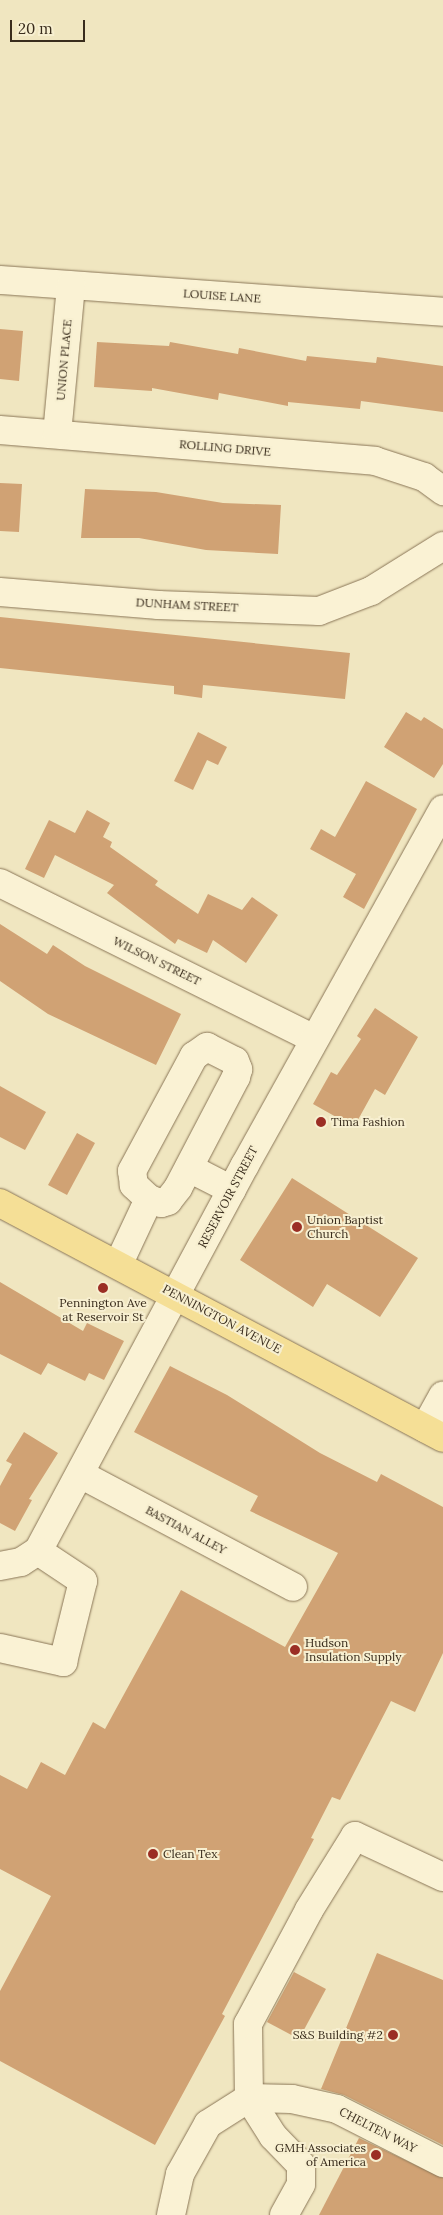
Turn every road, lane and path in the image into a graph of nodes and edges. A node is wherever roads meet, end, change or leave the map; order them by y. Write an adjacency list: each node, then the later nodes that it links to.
1 (0, 280): 2 (street, LOUISE LANE)
2 (71, 286): 3 (street, LOUISE LANE); 5 (street, UNION PLACE)
3 (443, 312)
4 (0, 430): 5 (street, ROLLING DRIVE)
5 (57, 434): 6 (street, ROLLING DRIVE)
6 (443, 491)
7 (443, 546): 8 (street, DUNHAM STREET)
8 (0, 592)
9 (443, 809): 11 (street, RESERVOIR STREET)
10 (0, 883): 11 (street, WILSON STREET)
11 (314, 1039): 13 (street, RESERVOIR STREET)
12 (189, 1168): 13 (street); 14 (street); 14 (street)
13 (232, 1190): 17 (street, RESERVOIR STREET)
14 (149, 1199): 16 (street)
15 (0, 1203): 16 (main road, PENNINGTON AVENUE)
16 (119, 1263): 17 (main road, PENNINGTON AVENUE)
17 (175, 1294): 19 (main road, PENNINGTON AVENUE); 20 (street, RESERVOIR STREET)
18 (443, 1396): 19 (street)
19 (434, 1433)
20 (80, 1474): 21 (street, RESERVOIR STREET); 23 (street, BASTIAN ALLEY)
21 (38, 1551): 22 (street); 24 (street)
22 (0, 1566)
23 (293, 1587)
24 (0, 1648)
25 (443, 1877): 26 (street)
26 (249, 2098): 27 (street, CHELTEN WAY); 28 (street); 29 (street)
27 (443, 2163)
28 (171, 2215)
29 (284, 2215)

